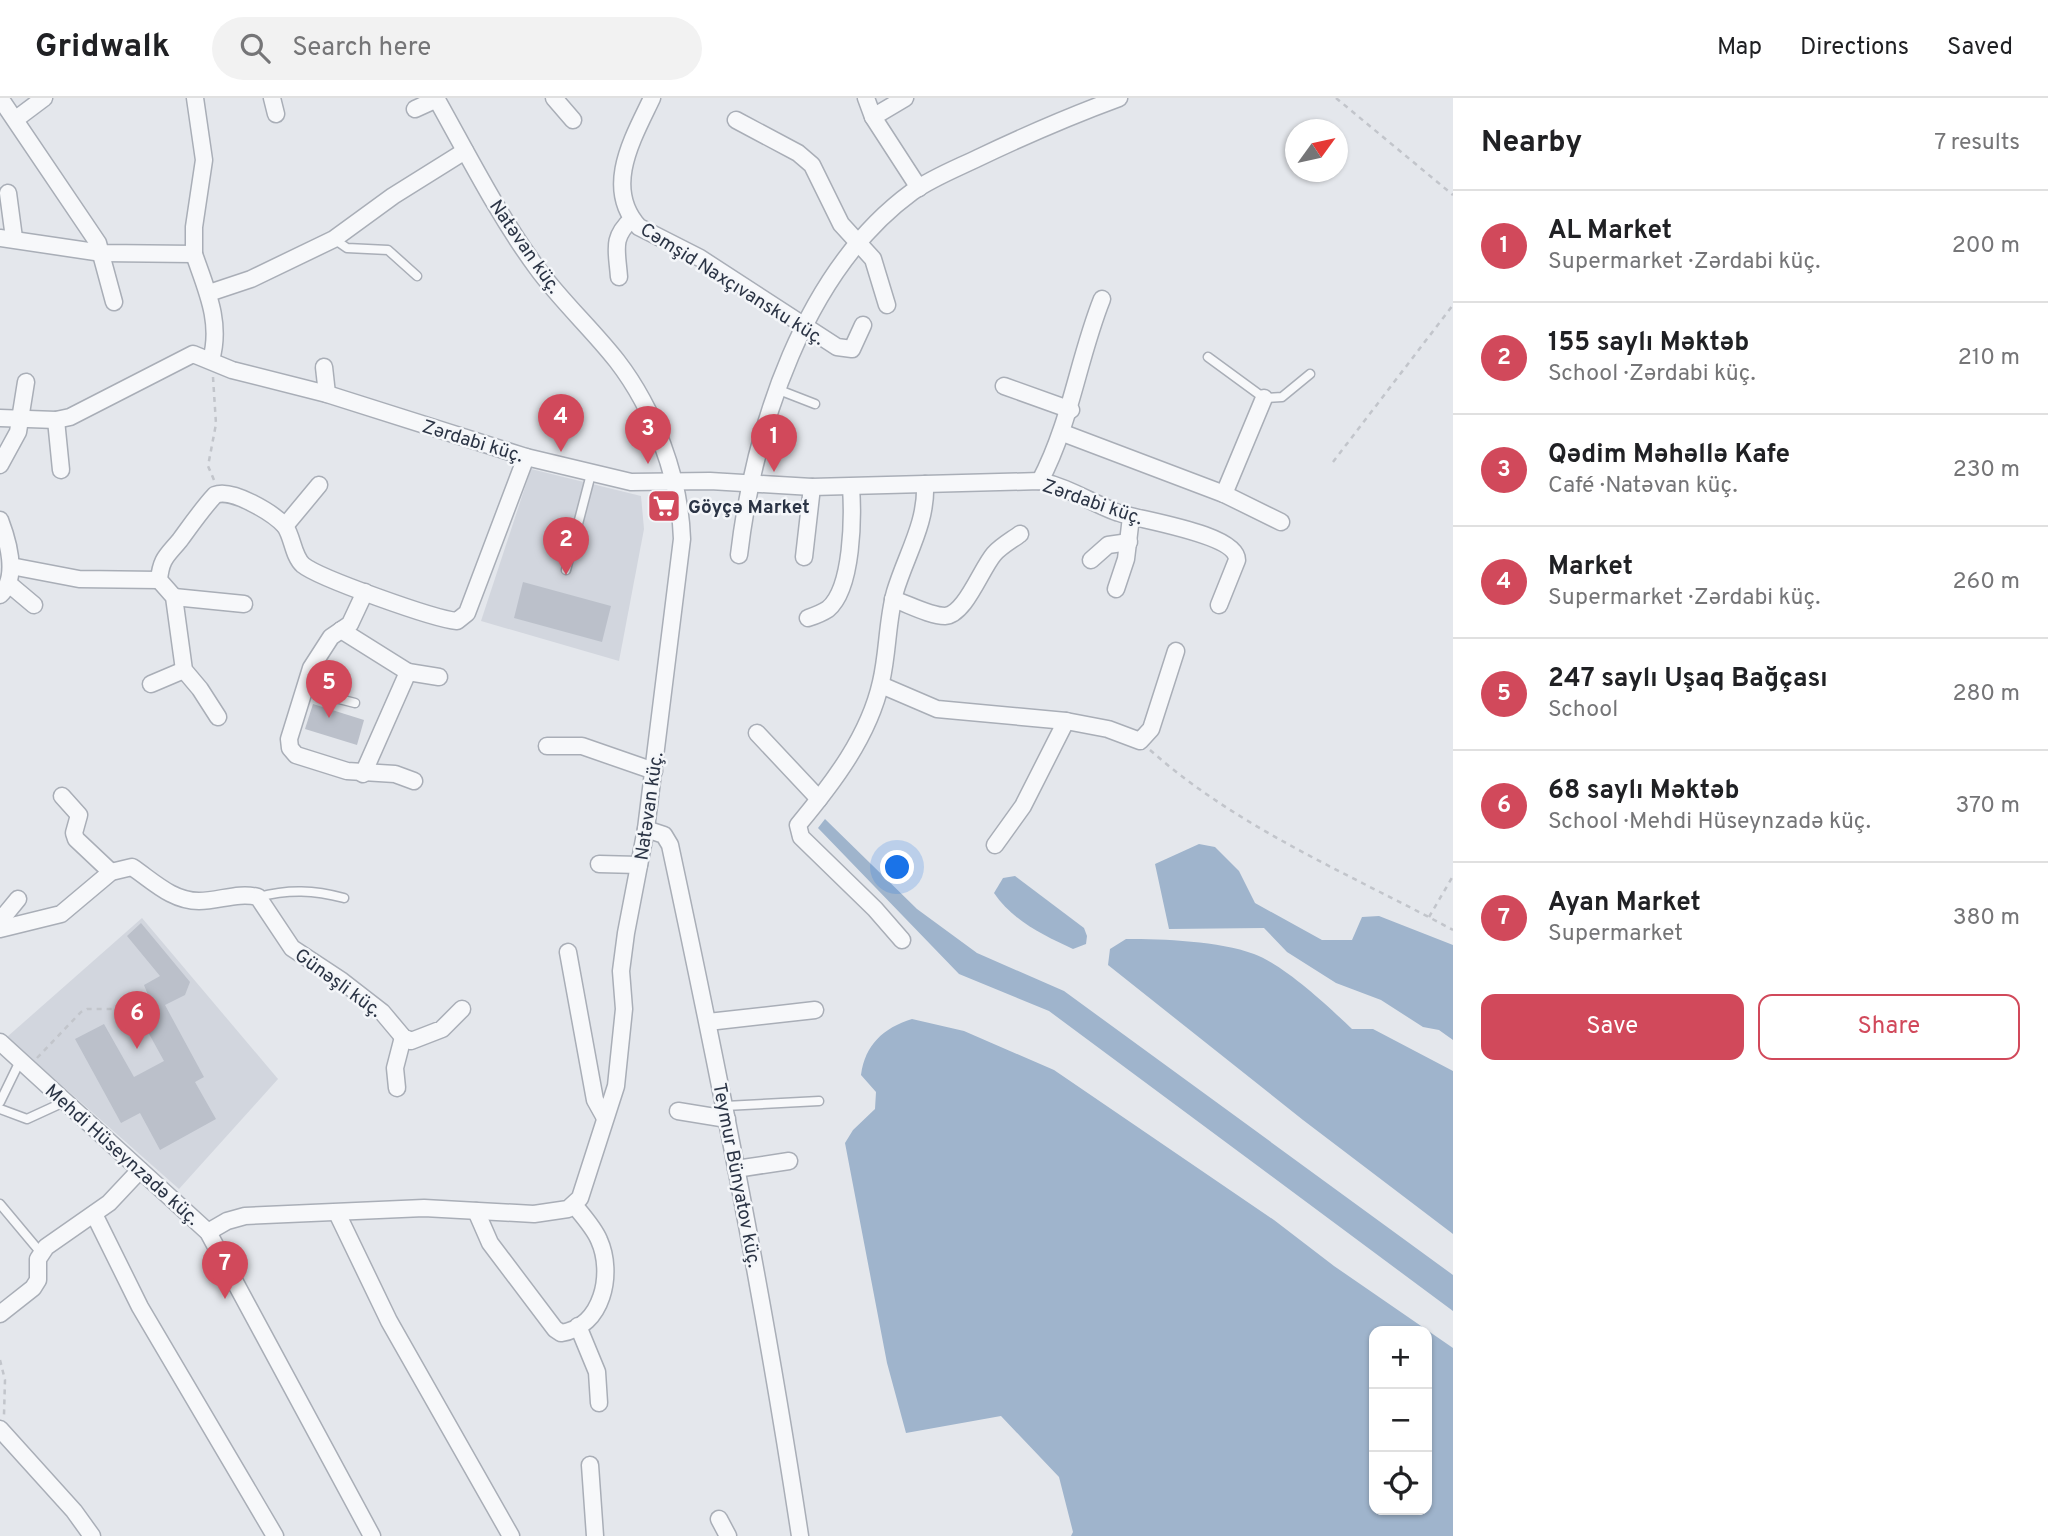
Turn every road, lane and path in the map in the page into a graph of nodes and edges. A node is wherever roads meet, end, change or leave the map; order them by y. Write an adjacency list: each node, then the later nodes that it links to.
1 (0, 98): 14 (street)
2 (44, 98): 14 (street)
3 (195, 98): 26 (street)
4 (554, 98): 16 (street)
5 (652, 98): 21 (street, Cəmşid Naxçıvansku küç.)
6 (866, 98): 13 (street)
7 (905, 98): 13 (street)
8 (1119, 98): 11 (street)
9 (1336, 98): 20 (path)
10 (436, 99): 12 (street); 17 (street, Natəvan küç.)
11 (1093, 102): 18 (street)
12 (415, 109)
13 (873, 117): 18 (street)
14 (16, 119): 25 (street)
15 (736, 120): 24 (street)
16 (573, 121)
17 (465, 151): 23 (street); 57 (street, Natəvan küç.)
18 (919, 188): 24 (street)
19 (8, 194): 22 (street)
20 (1453, 195)
21 (632, 219): 28 (street); 35 (street, Cəmşid Naxçıvansku küç.)
22 (7, 238): 25 (street)
23 (334, 239): 27 (lane); 29 (street)
24 (857, 243): 32 (street); 35 (street)
25 (102, 253): 26 (street); 31 (street)
26 (194, 254): 29 (street)
27 (416, 276)
28 (619, 277)
29 (209, 293): 37 (street)
30 (1102, 299): 46 (street)
31 (114, 302)
32 (887, 305)
33 (1453, 305): 52 (path)
34 (863, 325): 35 (street, Cəmşid Naxçıvansku küç.)
35 (803, 326): 42 (street)
36 (1208, 357): 44 (lane)
37 (211, 360): 43 (street, Zərdabi küç.); 49 (street, Zərdabi küç.); 63 (path)
38 (324, 368): 43 (street)
39 (1310, 374): 44 (lane)
40 (26, 382): 48 (street)
41 (1004, 386): 46 (street)
42 (779, 390): 45 (lane); 58 (street)
43 (327, 394): 51 (street, Zərdabi küç.)
44 (1264, 398): 64 (street)
45 (815, 404)
46 (1070, 410): 50 (street)
47 (0, 418): 48 (street, Zərdabi küç.)
48 (20, 419): 49 (street, Zərdabi küç.); 53 (street)
49 (56, 420): 54 (street)
50 (1063, 433): 56 (street); 64 (street)
51 (526, 457): 55 (street, Zərdabi küç.); 79 (street)
52 (1333, 462)
53 (0, 465)
54 (61, 470)
55 (590, 474): 57 (street, Zərdabi küç.); 75 (lane)
56 (1041, 481): 59 (street, Zərdabi küç.); 65 (street, Zərdabi küç.)
57 (674, 484): 58 (street, Zərdabi küç.); 100 (street, Natəvan küç.)
58 (748, 484): 62 (street, Zərdabi küç.); 71 (street)
59 (925, 484): 61 (street, Zərdabi küç.); 81 (street)
60 (319, 485): 68 (street)
61 (851, 486): 62 (street, Zərdabi küç.); 85 (street)
62 (812, 487): 72 (street)
63 (222, 492): 68 (street); 76 (street)
64 (1224, 494): 67 (street)
65 (1131, 517): 70 (street); 84 (street, Zərdabi küç.)
66 (0, 520): 74 (street)
67 (1281, 522)
68 (285, 526): 79 (street)
69 (1020, 534): 81 (street)
70 (1129, 542): 73 (street); 78 (street)
71 (739, 555)
72 (804, 557)
73 (1091, 560)
74 (11, 566): 76 (street); 77 (street)
75 (566, 570)
76 (159, 580): 80 (street)
77 (4, 589): 83 (street)
78 (1115, 589)
79 (365, 592): 86 (street)
80 (174, 597): 82 (street); 88 (street)
81 (893, 600): 92 (street)
82 (244, 604)
83 (34, 605)
84 (1219, 605)
85 (808, 618)
86 (341, 630): 89 (street); 93 (street)
87 (1176, 651): 98 (street)
88 (184, 670): 91 (street); 95 (street)
89 (408, 672): 90 (street); 101 (street)
90 (439, 677)
91 (151, 684)
92 (881, 685): 96 (street); 104 (street)
93 (304, 690): 94 (lane); 101 (street)
94 (355, 704)
95 (218, 717)
96 (1066, 721): 98 (street); 106 (street)
97 (757, 733): 104 (street)
98 (1140, 741): 114 (path)
99 (547, 746): 100 (street)
100 (654, 771): 105 (street, Natəvan küç.)
101 (363, 774): 102 (street)
102 (414, 781)
103 (62, 796): 109 (street)
104 (819, 799): 118 (street)
105 (646, 829): 108 (street, Natəvan küç.); 123 (street, Teymur Bünyatov küç.)
106 (995, 845)
107 (599, 864): 108 (street)
108 (639, 865): 134 (street, Natəvan küç.)
109 (111, 872): 111 (street); 116 (street)
110 (1453, 876): 114 (path)
111 (258, 897): 112 (lane); 124 (street, Günəşli küç.)
112 (344, 898)
113 (18, 899): 115 (street)
114 (1429, 917): 117 (path)
115 (0, 921)
116 (0, 929)
117 (1453, 930)
118 (902, 940)
119 (568, 952): 134 (street)
120 (125, 1009): 126 (path)
121 (462, 1009): 124 (street)
122 (815, 1010): 123 (street)
123 (708, 1022): 133 (street, Teymur Bünyatov küç.)
124 (403, 1037): 127 (street)
125 (0, 1042): 126 (street, Mehdi Hüseynzadə küç.)
126 (23, 1065): 129 (lane); 130 (street, Mehdi Hüseynzadə küç.)
127 (397, 1088)
128 (819, 1101): 133 (lane)
129 (0, 1102)
130 (64, 1102): 131 (lane); 137 (street, Mehdi Hüseynzadə küç.)
131 (0, 1109)
132 (678, 1111): 133 (street)
133 (726, 1112): 136 (street, Teymur Bünyatov küç.)
134 (605, 1118): 139 (street, Natəvan küç.)
135 (789, 1161): 136 (street)
136 (736, 1169): 158 (street, Teymur Bünyatov küç.)
137 (141, 1170): 142 (street); 143 (street, Mehdi Hüseynzadə küç.)
138 (0, 1204): 144 (lane)
139 (575, 1205): 140 (street); 146 (street)
140 (476, 1211): 141 (street); 146 (street)
141 (337, 1213): 143 (street); 155 (street)
142 (94, 1214): 144 (street); 153 (street)
143 (208, 1232): 154 (street, Mehdi Hüseynzadə küç.)
144 (41, 1253): 145 (street)
145 (0, 1314)
146 (578, 1326): 148 (street)
147 (0, 1360): 149 (path)
148 (599, 1403)
149 (1, 1430): 152 (street)
150 (590, 1465): 156 (street)
151 (719, 1519): 157 (street)
152 (92, 1536)
153 (275, 1536)
154 (372, 1536)
155 (511, 1536)
156 (595, 1536)
157 (727, 1536)
158 (800, 1536)

